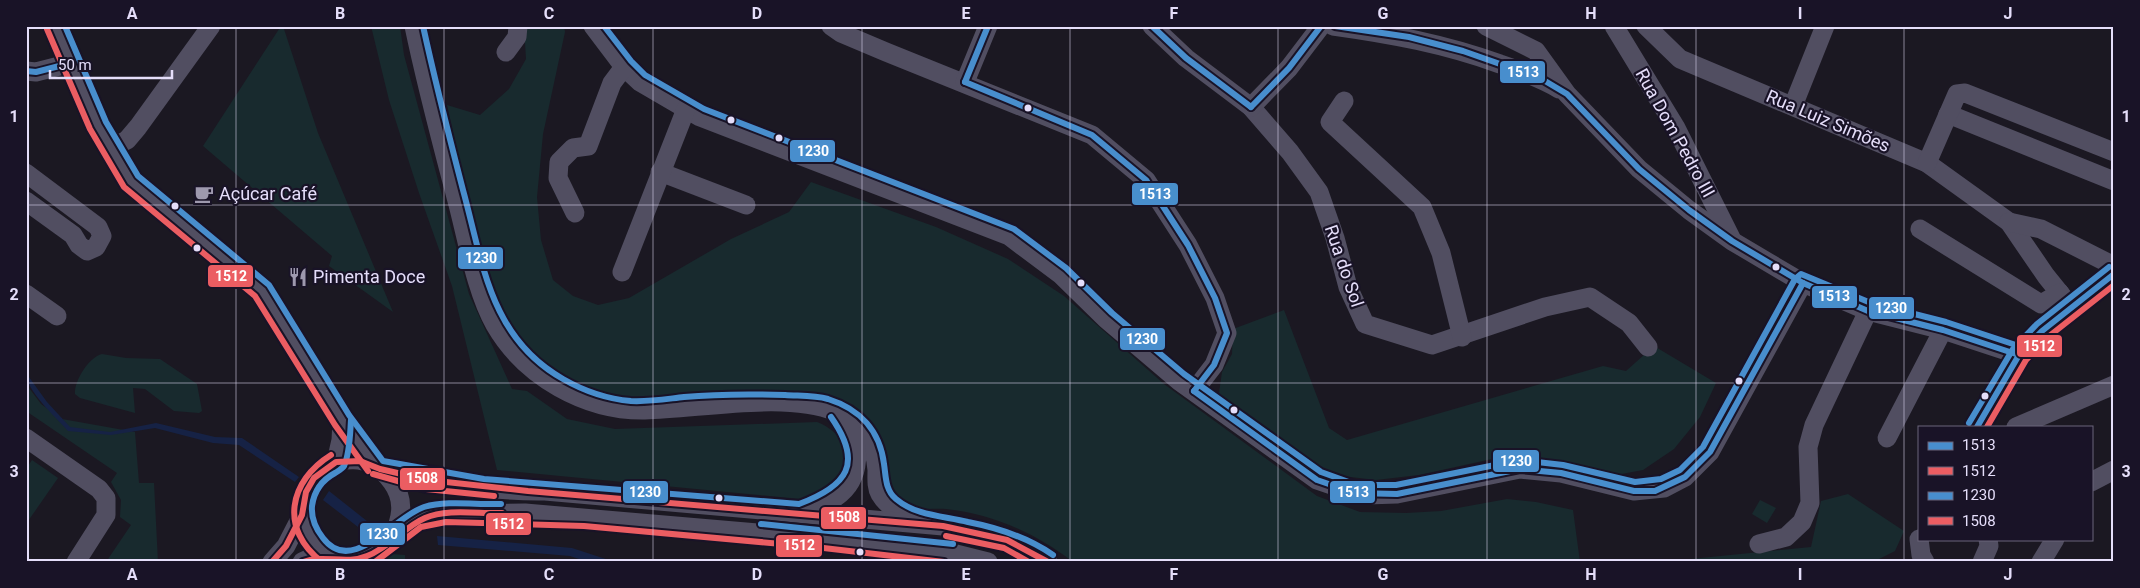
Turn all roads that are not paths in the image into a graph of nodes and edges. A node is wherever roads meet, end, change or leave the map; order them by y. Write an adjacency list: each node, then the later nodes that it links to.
1 (55, 26): 16 (street)
2 (211, 26): 26 (street)
3 (414, 26): 54 (street)
4 (518, 26): 15 (street)
5 (593, 26): 17 (street)
6 (831, 26): 19 (street)
7 (988, 26): 19 (street)
8 (1152, 26): 23 (street, Rua do Sol)
9 (1321, 26): 23 (street)
10 (1333, 26): 20 (street)
11 (1486, 26): 20 (street)
12 (1614, 26): 38 (street, Rua Dom Pedro III)
13 (1646, 26): 22 (street, Rua Luiz Simões)
14 (1825, 26): 22 (street)
15 (506, 52)
16 (71, 63): 18 (street); 26 (street)
17 (624, 67): 24 (street); 34 (street)
18 (26, 71)
19 (965, 82): 53 (street)
20 (1567, 94): 38 (street)
21 (1344, 102): 49 (street)
22 (1793, 106): 28 (street, Rua Luiz Simões)
23 (1251, 107): 49 (street, Rua do Sol)
24 (686, 109): 29 (street); 53 (street)
25 (1948, 114): 27 (street); 28 (street); 31 (street)
26 (111, 148): 55 (street)
27 (2114, 152)
28 (1927, 163): 35 (street, Rua Luiz Simões)
29 (660, 172): 33 (street); 41 (street)
30 (26, 173): 32 (street)
31 (2114, 181)
32 (26, 200)
33 (746, 205)
34 (575, 212)
35 (2009, 222): 37 (street, Rua Luiz Simões); 39 (street, Rua Luiz Simões)
36 (1920, 228): 45 (street)
37 (2041, 229): 39 (street); 40 (street, Rua Luiz Simões)
38 (1732, 241): 43 (street)
39 (2024, 243): 45 (street, Rua Luiz Simões)
40 (2114, 266)
41 (622, 272)
42 (2114, 274): 45 (street)
43 (1803, 283): 46 (street); 53 (street)
44 (26, 294): 47 (street)
45 (2065, 300): 51 (street)
46 (1868, 311): 48 (street); 71 (street)
47 (57, 316)
48 (1943, 330): 51 (street); 59 (street)
49 (1462, 337): 50 (street, Rua do Sol)
50 (1648, 347)
51 (2018, 356): 56 (street)
52 (2114, 385): 57 (street)
53 (1194, 391)
54 (838, 412): 64 (street); 66 (street)
55 (342, 420): 60 (street); 61 (street)
56 (1979, 426)
57 (2018, 426)
58 (26, 438): 75 (street)
59 (1887, 438)
60 (336, 462): 61 (street); 65 (street)
61 (377, 468): 64 (street); 69 (street)
62 (2114, 470): 63 (street)
63 (2092, 481)
64 (800, 513): 66 (street)
65 (302, 515): 74 (street); 76 (street)
66 (920, 523): 80 (street)
67 (1988, 540): 83 (street)
68 (2054, 540): 84 (street)
69 (391, 541): 72 (street); 74 (street)
70 (1919, 542): 81 (street); 82 (street)
71 (1759, 544)
72 (882, 545): 73 (street); 78 (street)
73 (933, 556): 79 (street)
74 (338, 560): 77 (street)
75 (76, 562)
76 (272, 562)
77 (302, 562)
78 (897, 562)
79 (988, 562)
80 (1048, 562)
81 (1909, 562)
82 (1925, 562)
83 (1982, 562)
84 (2041, 562)

